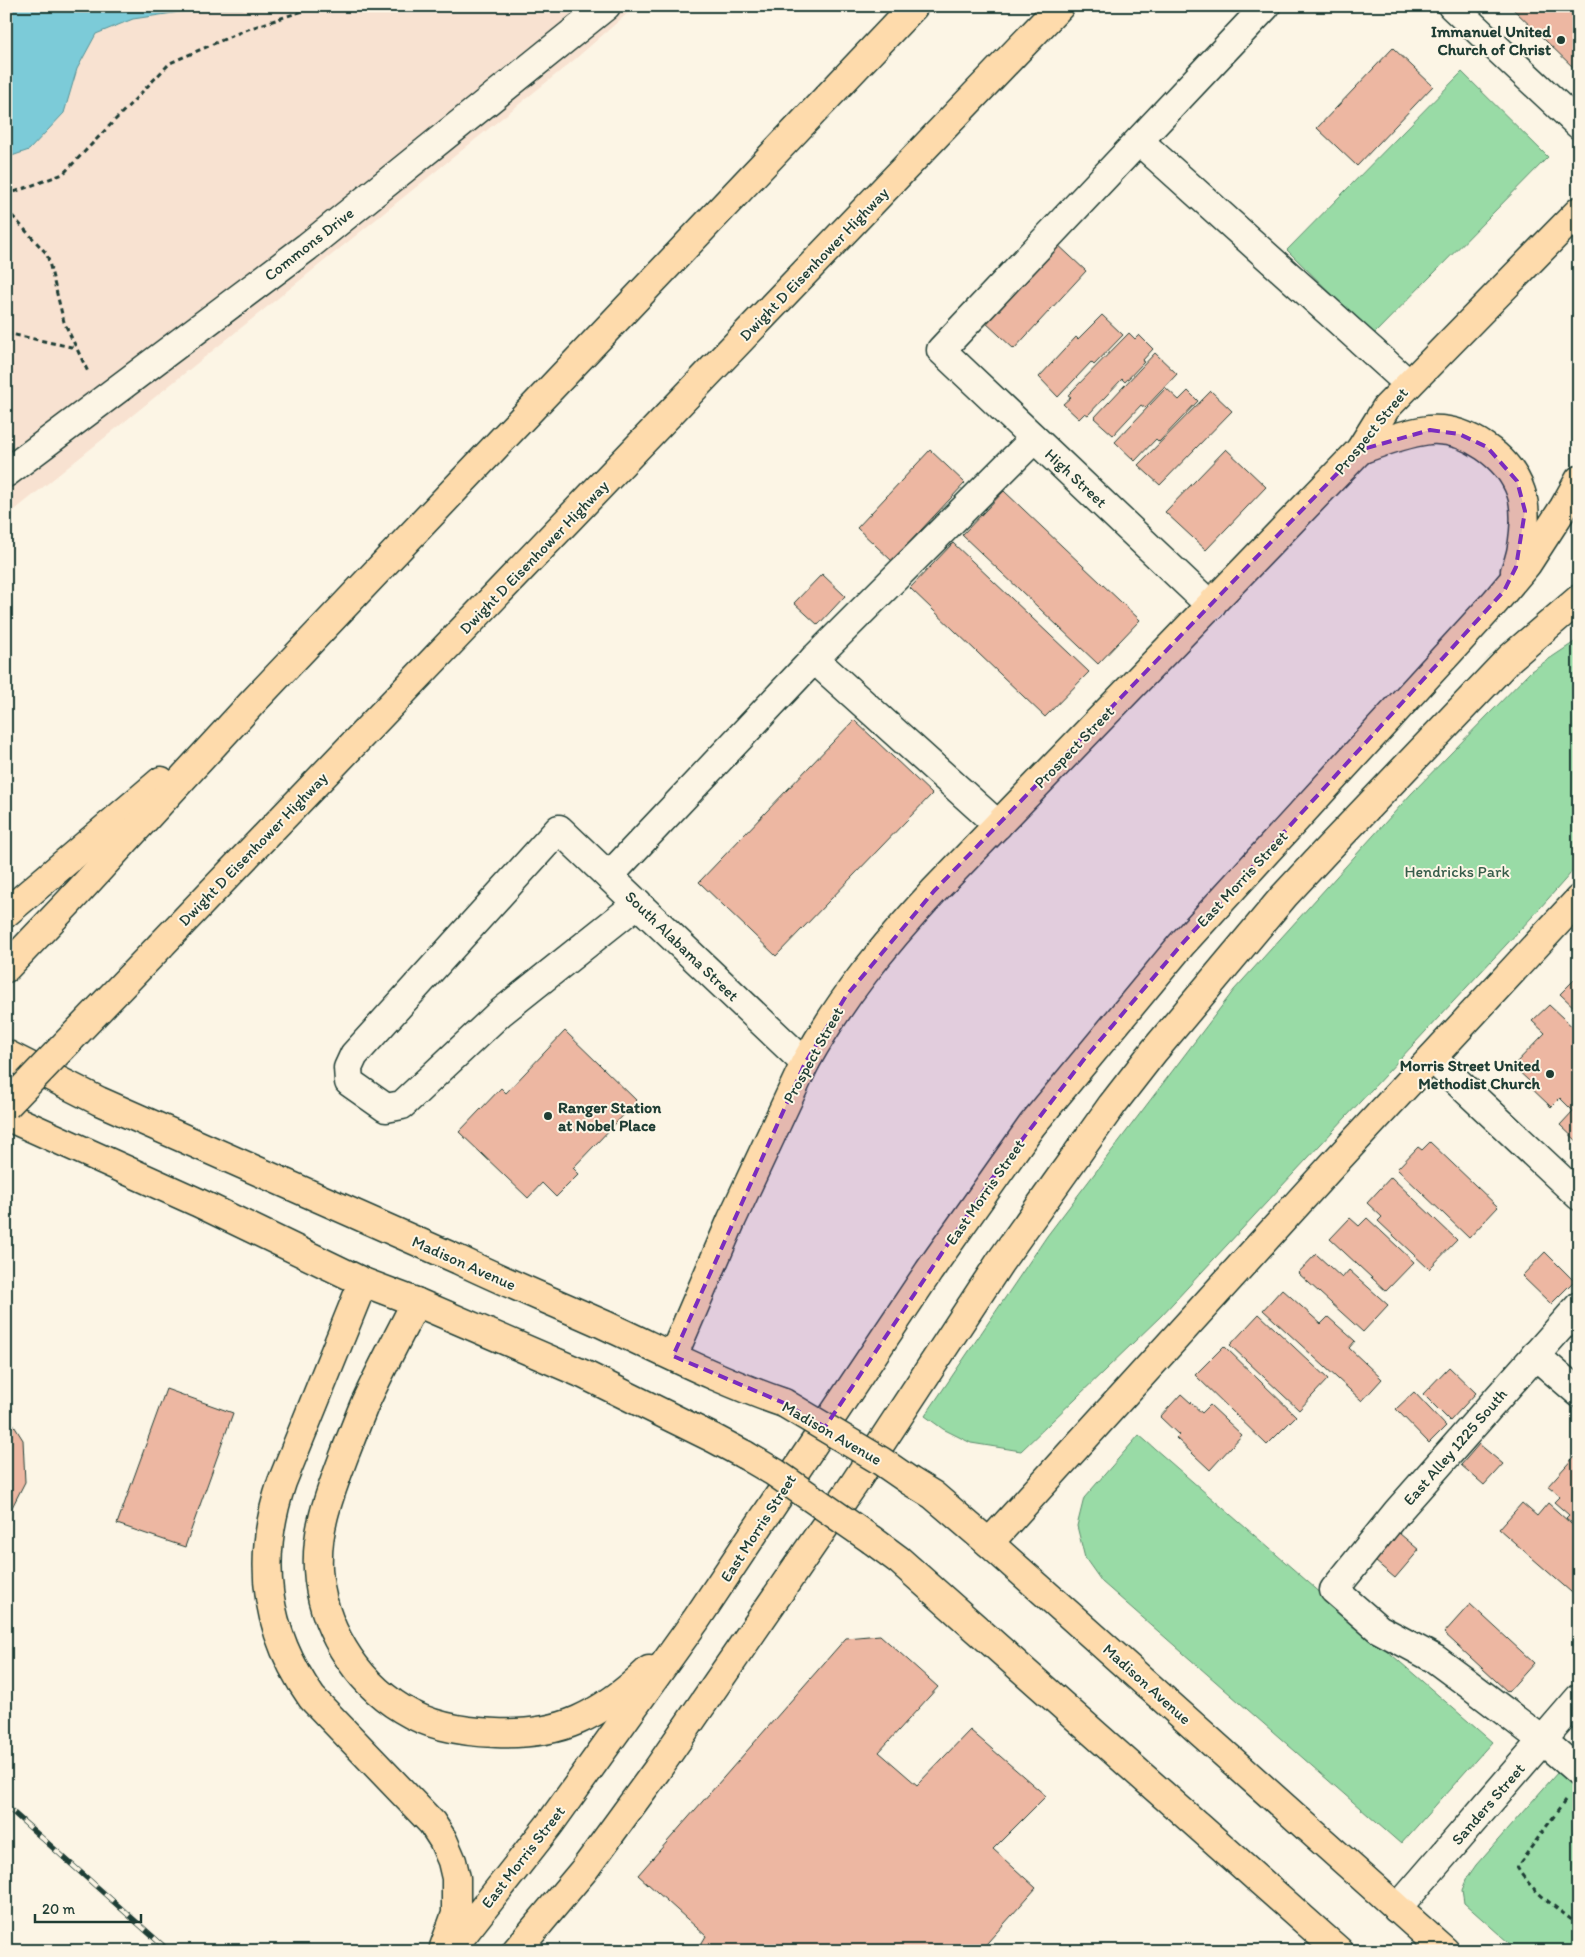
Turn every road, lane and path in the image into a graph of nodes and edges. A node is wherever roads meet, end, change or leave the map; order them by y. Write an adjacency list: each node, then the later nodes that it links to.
1 (310, 6): 9 (path)
2 (606, 6): 15 (street, Commons Drive)
3 (914, 6): 26 (main road)
4 (1060, 6): 36 (main road, Dwight D Eisenhower Highway, bridge)
5 (1266, 6): 8 (street)
6 (1452, 6): 7 (street)
7 (1579, 125)
8 (1139, 141): 14 (street); 16 (street, High Street)
9 (6, 195)
10 (6, 209): 13 (path)
11 (1579, 211): 14 (main road, Prospect Street)
12 (6, 333): 13 (path)
13 (76, 348): 15 (path)
14 (1409, 384): 17 (main road, Prospect Street)
15 (102, 402): 18 (street, Commons Drive)
16 (1034, 439): 22 (street, High Street); 25 (street)
17 (1360, 450): 20 (main road); 22 (main road, Prospect Street)
18 (6, 474)
19 (1579, 480): 20 (main road, East Morris Street)
20 (1504, 591): 46 (main road, East Morris Street)
21 (1579, 599): 24 (main road)
22 (1211, 606): 27 (main road, Prospect Street)
23 (1579, 615): 24 (main road)
24 (1510, 658): 54 (main road)
25 (814, 659): 27 (street); 28 (street)
26 (251, 704): 31 (main road); 32 (main road)
27 (998, 825): 35 (main road, Prospect Street)
28 (609, 876): 30 (street, South Alabama Street); 30 (street, South Alabama Street)
29 (1579, 899): 34 (main road)
30 (638, 903): 35 (street, South Alabama Street)
31 (6, 913)
32 (6, 968)
33 (6, 1054): 43 (main road, Madison Avenue)
34 (1432, 1058): 38 (street); 45 (main road)
35 (805, 1063): 43 (main road, Prospect Street)
36 (6, 1106)
37 (6, 1116): 39 (main road)
38 (1579, 1196)
39 (363, 1282): 40 (main road); 52 (main road)
40 (416, 1302): 46 (main road); 55 (main road, bridge)
41 (1579, 1306): 42 (street, East Alley 1225 South)
42 (1535, 1355): 44 (street); 48 (street, East Alley 1225 South)
43 (673, 1356): 45 (main road, Madison Avenue, bridge)
44 (1579, 1393)
45 (989, 1543): 50 (main road, Madison Avenue)
46 (696, 1620): 53 (main road, East Morris Street)
47 (1579, 1698): 48 (street, Sanders Street)
48 (1542, 1740): 49 (street); 50 (street, Sanders Street)
49 (1572, 1783): 51 (path)
50 (1398, 1909): 56 (main road, Madison Avenue)
51 (1579, 1926)
52 (443, 1951)
53 (450, 1951)
54 (516, 1951)
55 (1339, 1951)
56 (1445, 1951)

